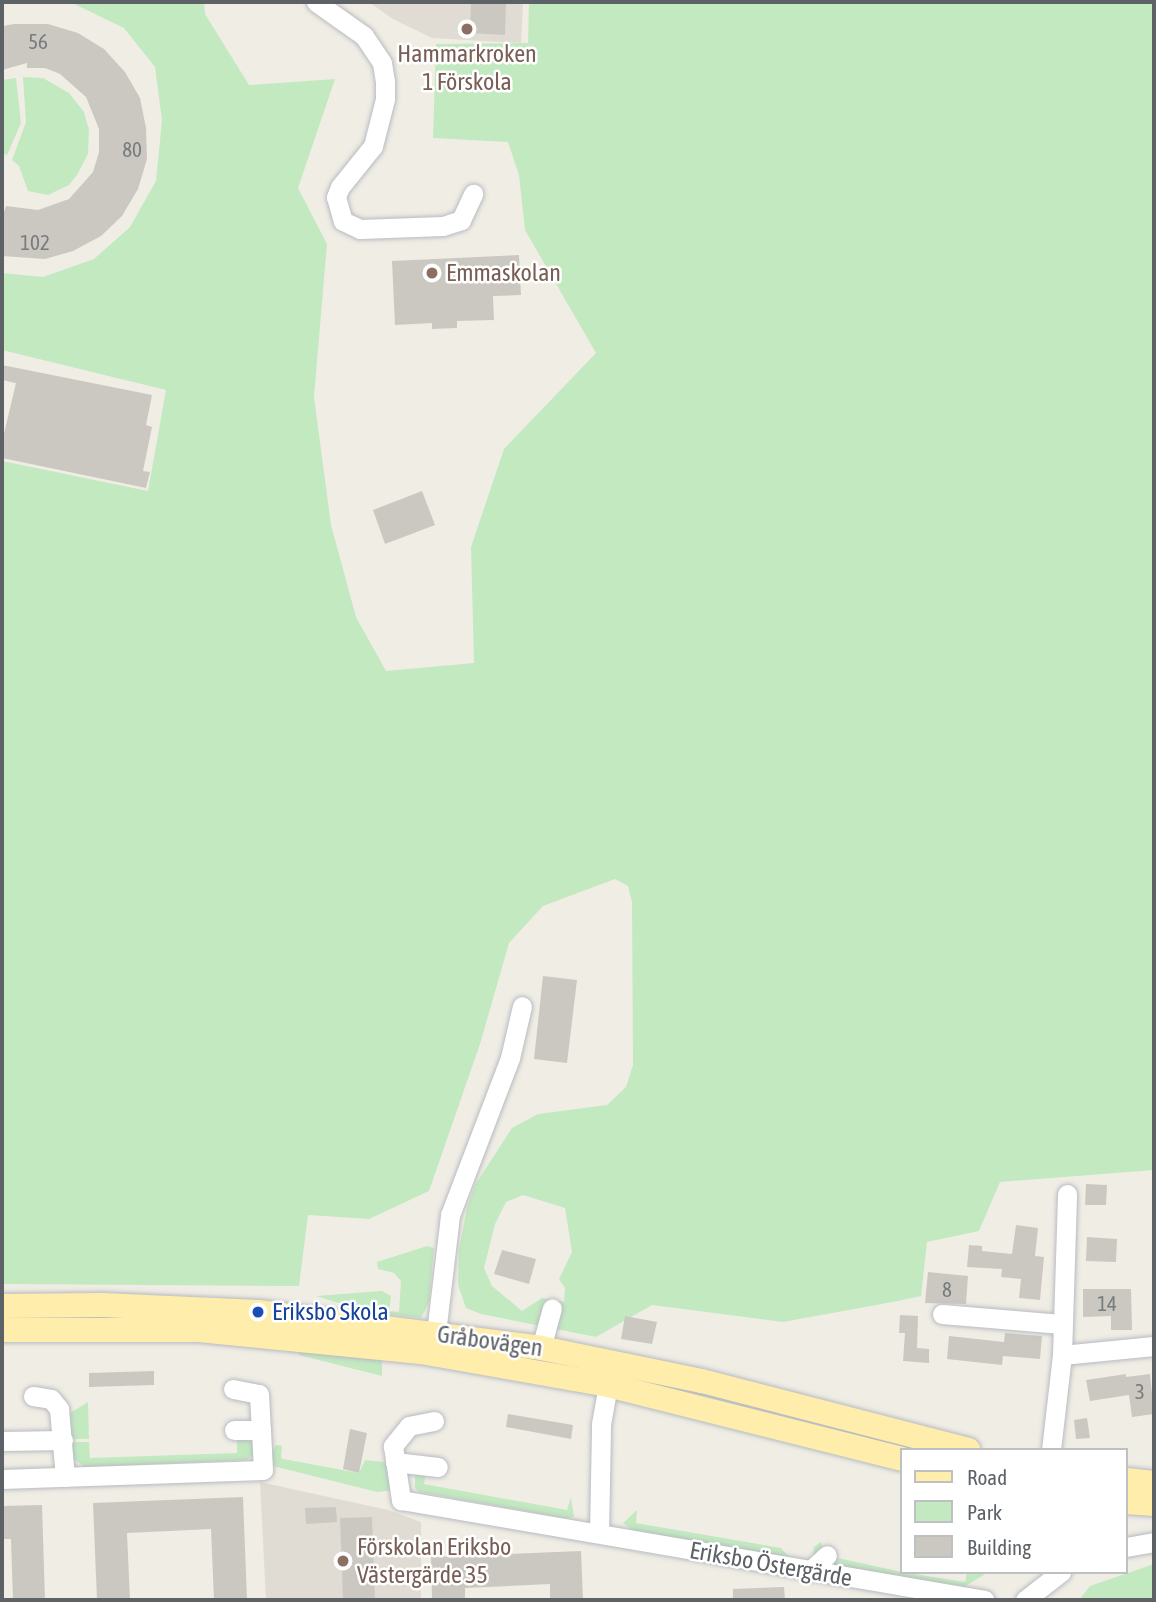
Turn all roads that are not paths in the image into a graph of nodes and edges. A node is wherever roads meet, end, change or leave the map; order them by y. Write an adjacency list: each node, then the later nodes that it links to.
1 (316, 2): 2 (street)
2 (473, 194)
3 (522, 1006): 10 (street)
4 (1067, 1194): 8 (street)
5 (2, 1306): 10 (main road, Gråbovägen)
6 (552, 1308): 12 (street)
7 (943, 1314): 8 (street)
8 (1062, 1324): 13 (street)
9 (2, 1330): 10 (main road, Gråbovägen)
10 (429, 1342): 12 (main road, Gråbovägen); 14 (main road, Gråbovägen)
11 (1154, 1346): 13 (street)
12 (541, 1348): 14 (main road, Gråbovägen)
13 (1062, 1355): 23 (street)
14 (610, 1373): 22 (main road, Gråbovägen); 24 (main road, Gråbovägen); 33 (street)
15 (233, 1389): 19 (street)
16 (33, 1396): 20 (street)
17 (434, 1421): 25 (street, Eriksbo Östergärde)
18 (234, 1430): 19 (street)
19 (261, 1430): 27 (street)
20 (63, 1440): 21 (street); 27 (street)
21 (2, 1441)
22 (961, 1448)
23 (1051, 1448)
24 (900, 1458)
25 (395, 1462): 26 (street); 33 (street, Eriksbo Östergärde)
26 (438, 1467)
27 (65, 1477): 28 (street)
28 (2, 1479)
29 (1128, 1480): 30 (main road)
30 (1154, 1483)
31 (1128, 1502): 32 (main road)
32 (1154, 1504)
33 (599, 1533): 37 (street, Eriksbo Östergärde)
34 (1154, 1542): 35 (street)
35 (1128, 1547)
36 (827, 1555): 37 (street)
37 (810, 1571): 39 (street, Eriksbo Östergärde)
38 (1058, 1574): 40 (street)
39 (985, 1600)
40 (1025, 1600)

